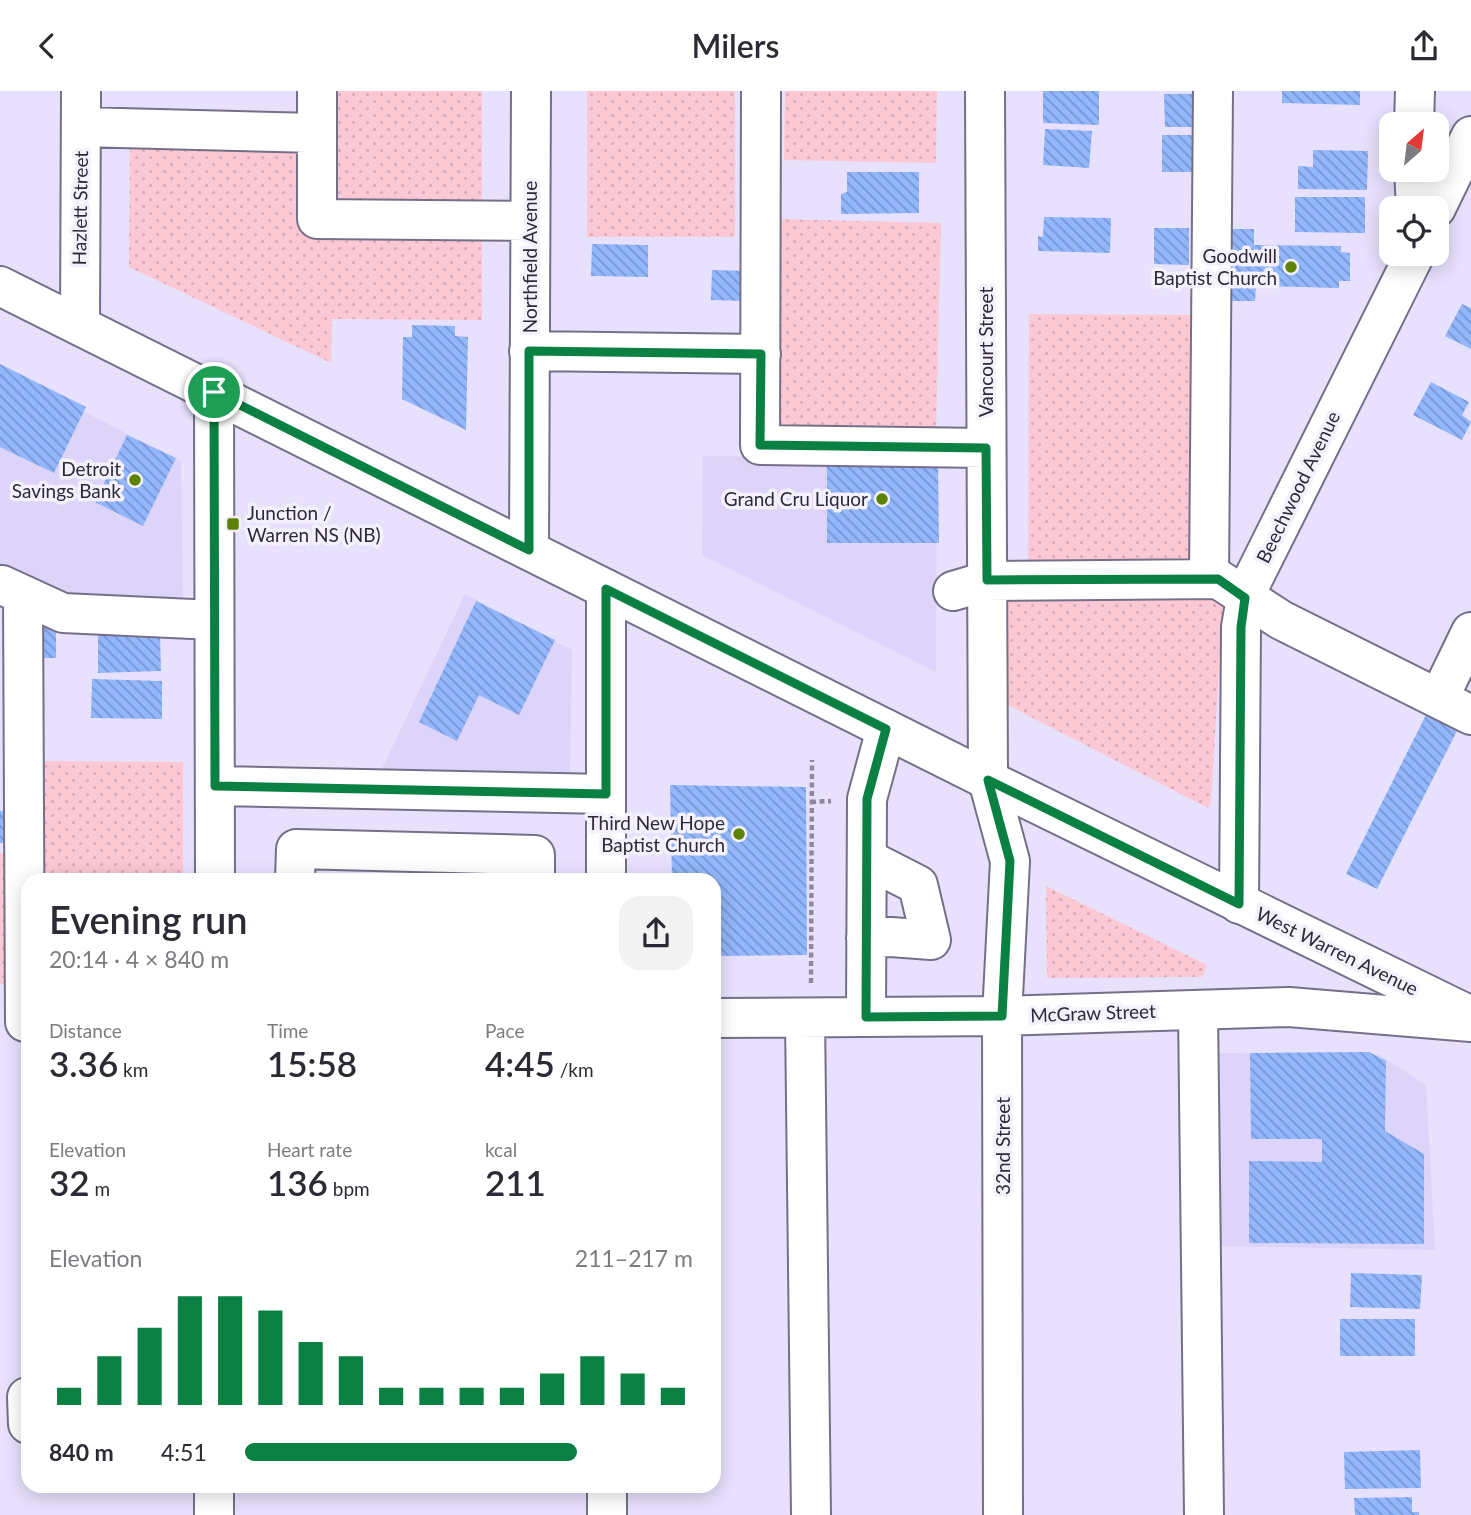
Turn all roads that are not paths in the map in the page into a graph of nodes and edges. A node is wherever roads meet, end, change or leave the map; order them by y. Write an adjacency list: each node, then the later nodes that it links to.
1 (317, 91): 9 (street)
2 (531, 91): 12 (street, Northfield Avenue)
3 (761, 91): 17 (street)
4 (985, 91): 19 (street, Vancourt Street)
5 (1213, 91): 21 (street)
6 (1415, 91): 8 (street)
7 (81, 109): 9 (street); 15 (street, Hazlett Street)
8 (1414, 112)
9 (317, 133): 12 (street)
10 (1471, 136): 11 (street)
11 (1442, 196)
12 (530, 221): 16 (street, Northfield Avenue)
13 (1409, 266): 25 (street, Beechwood Avenue)
14 (0, 286): 15 (street, West Warren Avenue)
15 (79, 324): 18 (street, West Warren Avenue)
16 (529, 351): 17 (street); 20 (street, Northfield Avenue)
17 (761, 354): 19 (street)
18 (214, 392): 20 (street, West Warren Avenue); 26 (street)
19 (986, 448): 22 (street, Vancourt Street)
20 (529, 550): 23 (street, West Warren Avenue)
21 (1209, 579): 22 (street); 25 (street)
22 (970, 585): 30 (street, Vancourt Street)
23 (606, 589): 29 (street, West Warren Avenue); 32 (street)
24 (11, 590): 26 (street); 46 (street)
25 (1245, 598): 28 (street); 38 (street, Beechwood Avenue)
26 (214, 620): 31 (street)
27 (1471, 632): 28 (street)
28 (1455, 706)
29 (886, 729): 30 (street, West Warren Avenue); 33 (street)
30 (988, 780): 38 (street, West Warren Avenue); 42 (street, 32nd Street)
31 (215, 786): 32 (street); 34 (street)
32 (606, 794): 37 (street)
33 (867, 859): 39 (street); 39 (street)
34 (215, 873)
35 (295, 873): 36 (street)
36 (535, 873)
37 (606, 873)
38 (1239, 904): 43 (street, West Warren Avenue)
39 (866, 938): 45 (street)
40 (808, 1002): 44 (street, McGraw Street); 45 (street, McGraw Street); 52 (street)
41 (1199, 1010): 42 (street, McGraw Street); 47 (street, McGraw Street); 54 (street)
42 (1002, 1016): 45 (street, McGraw Street); 53 (street, 32nd Street)
43 (1471, 1016)
44 (721, 1017)
45 (866, 1017)
46 (18, 1022)
47 (1471, 1022)
48 (214, 1493): 50 (street)
49 (607, 1493): 51 (street)
50 (214, 1515)
51 (607, 1515)
52 (811, 1515)
53 (1003, 1515)
54 (1204, 1515)

